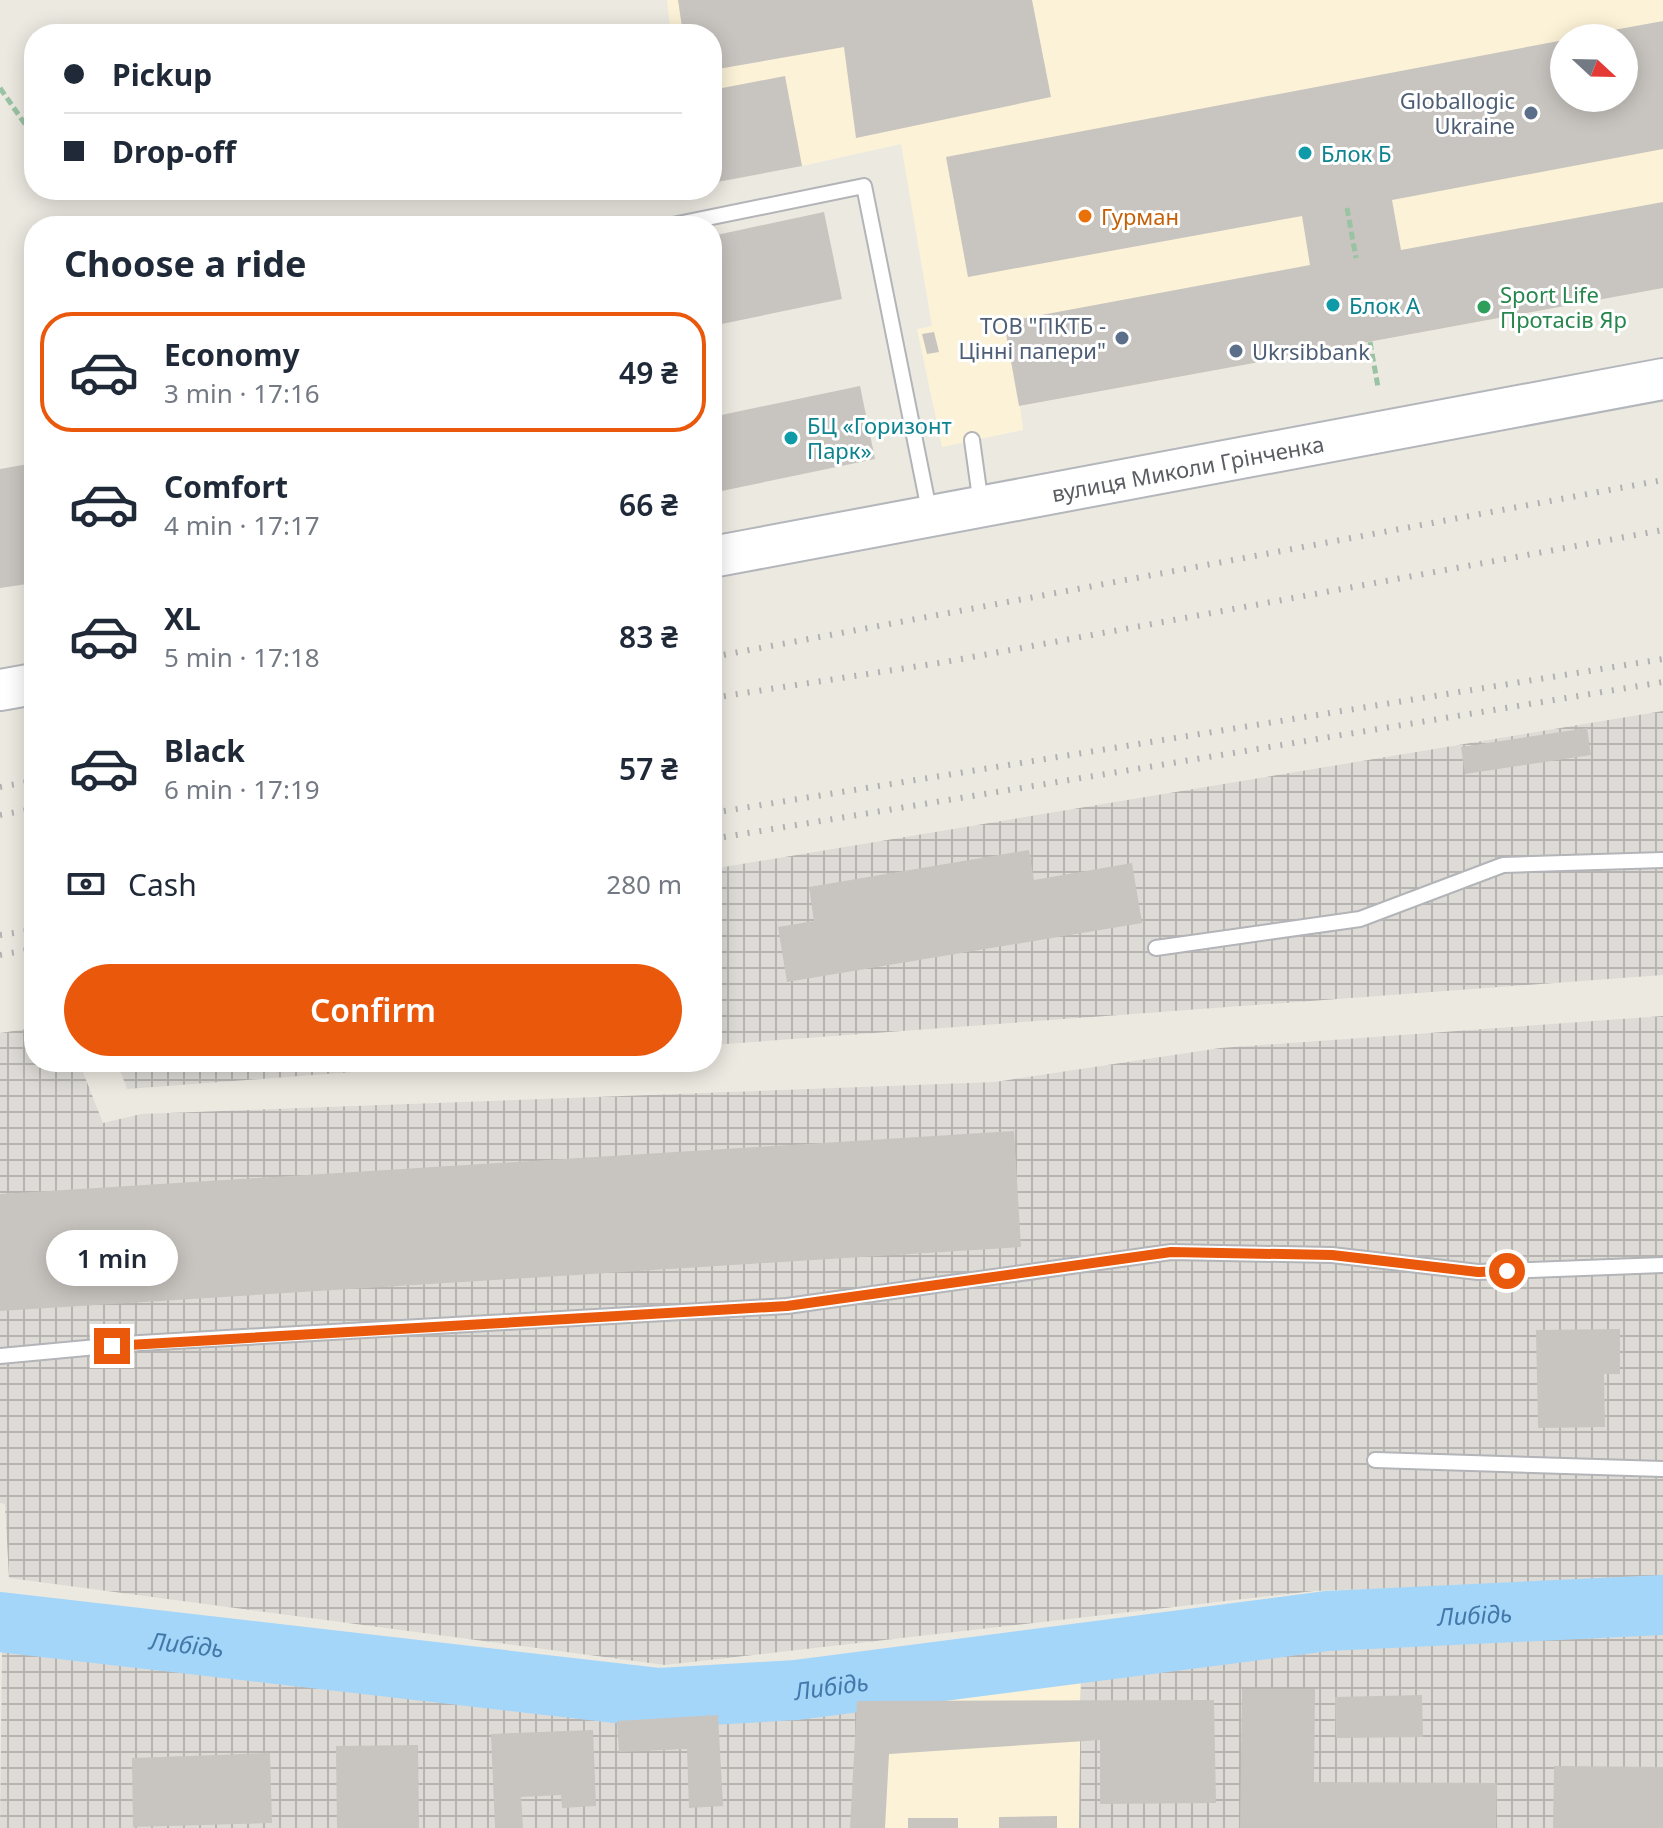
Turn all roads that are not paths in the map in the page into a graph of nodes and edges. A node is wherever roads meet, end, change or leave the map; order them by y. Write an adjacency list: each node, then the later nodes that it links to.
1 (717, 216): 5 (lane)
2 (1663, 379): 4 (main road, вулиця Миколи Грінченка)
3 (972, 440): 4 (lane)
4 (982, 505): 5 (main road, вулиця Миколи Грінченка)
5 (930, 516): 6 (main road, вулиця Миколи Грінченка)
6 (722, 555)
7 (24, 686): 8 (main road)
8 (0, 690)
9 (1663, 860): 10 (lane)
10 (1156, 948)
11 (1663, 1265): 12 (lane)
12 (0, 1356)
13 (1375, 1460): 14 (lane)
14 (1663, 1469)

